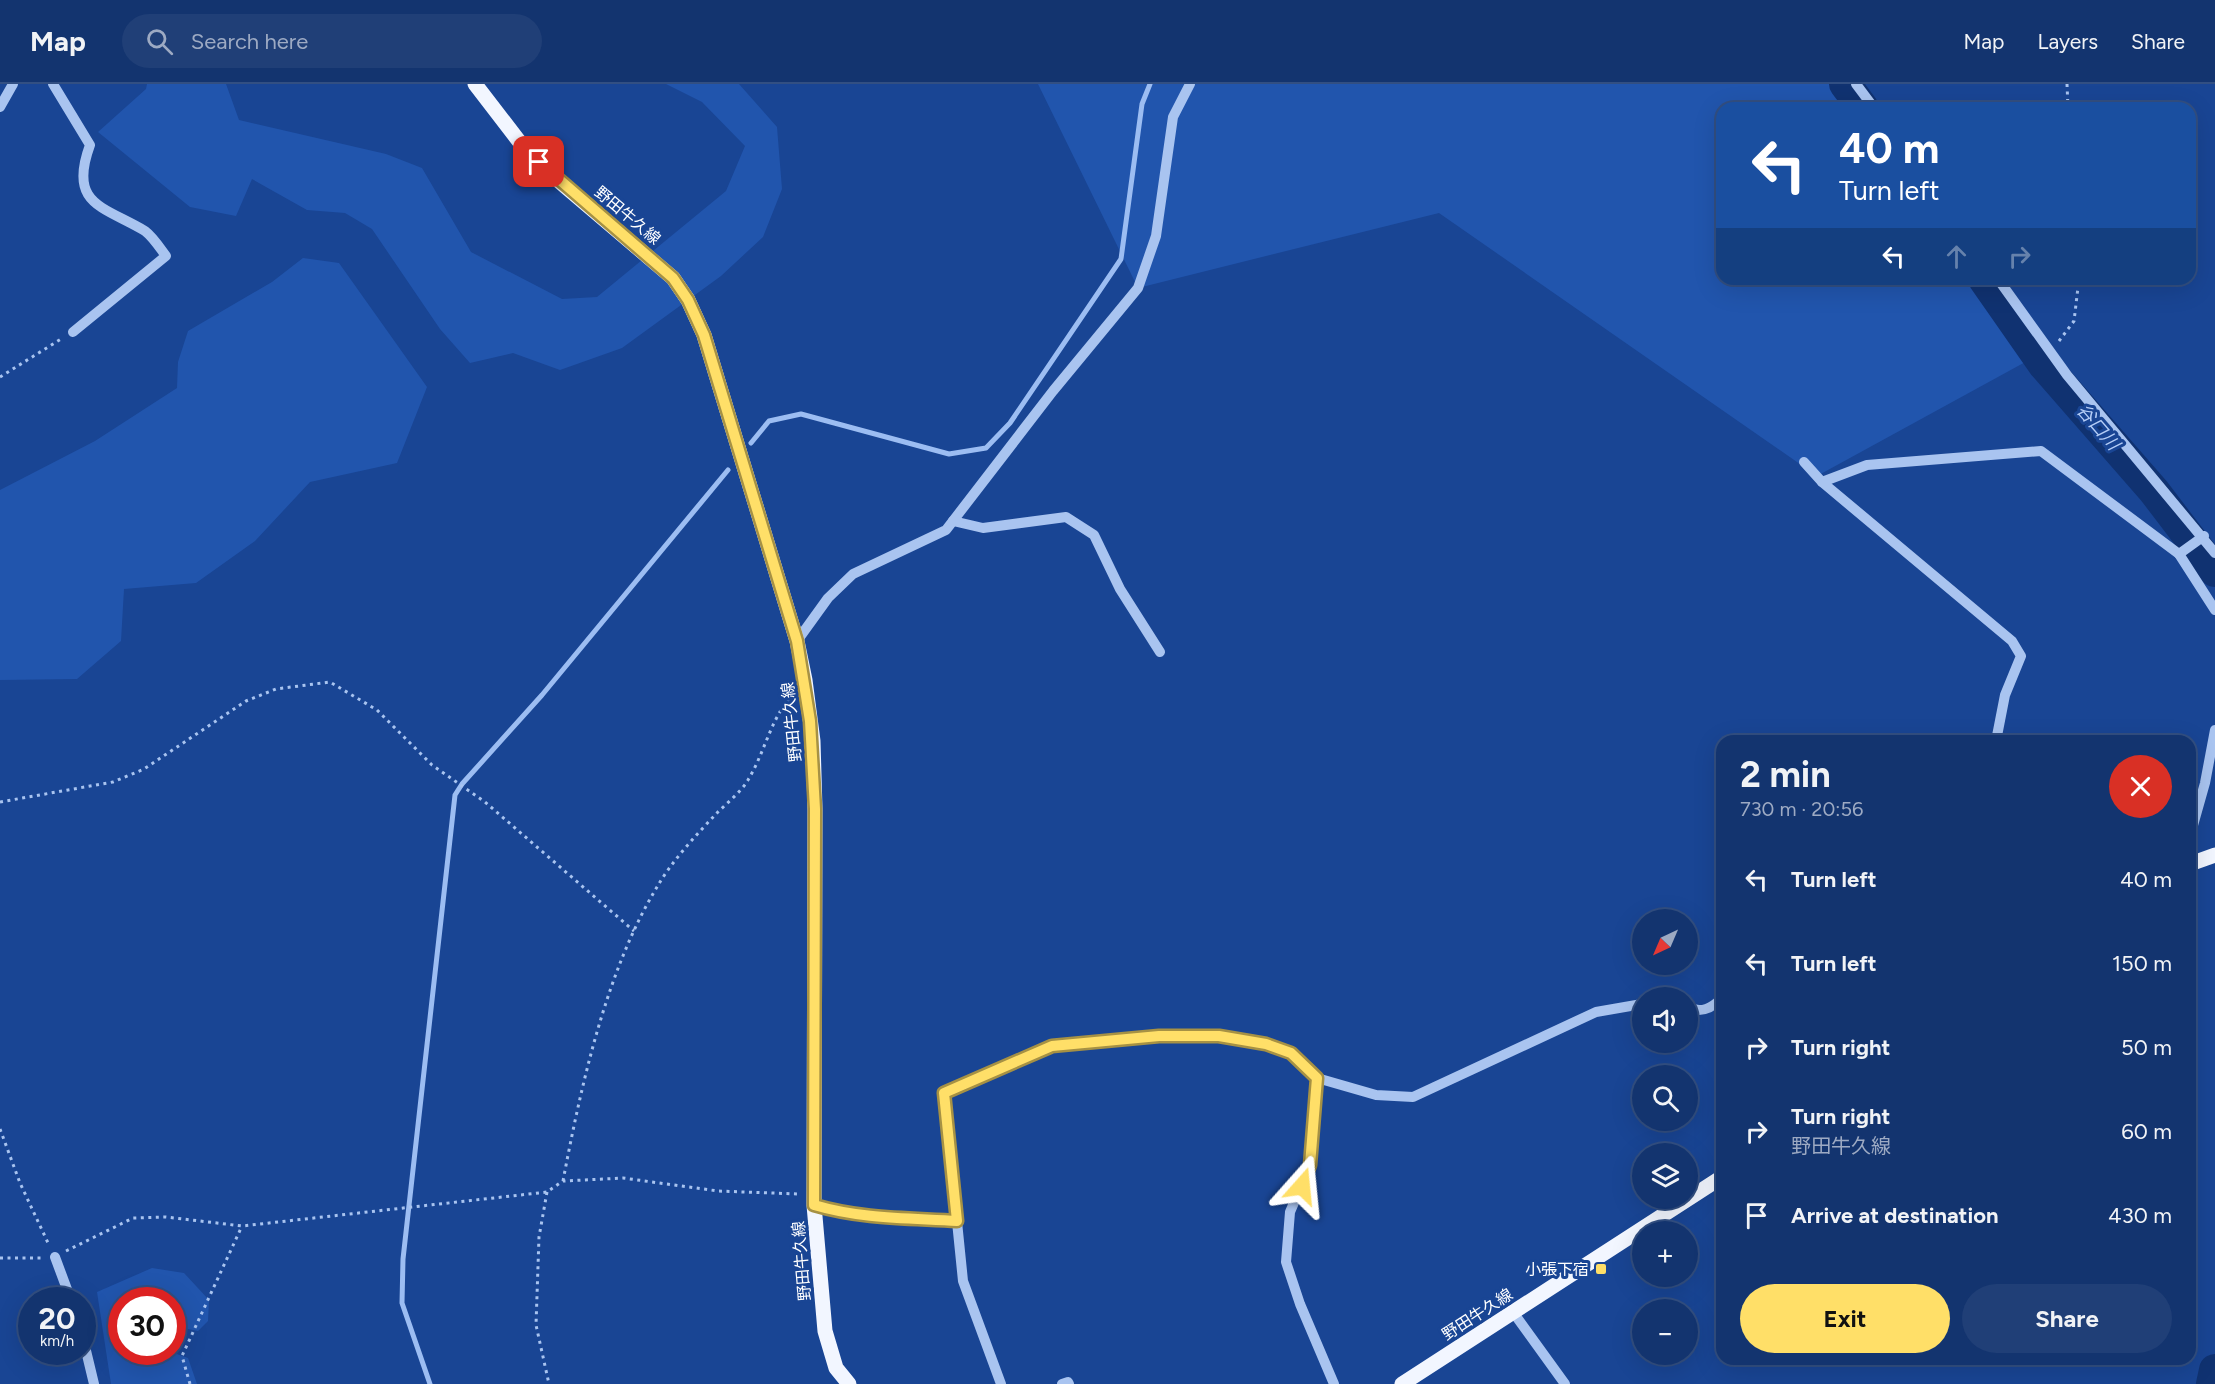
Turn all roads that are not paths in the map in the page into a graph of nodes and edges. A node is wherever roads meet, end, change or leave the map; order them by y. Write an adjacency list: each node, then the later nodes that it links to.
1 (13, 84): 7 (street)
2 (52, 84): 9 (street)
3 (475, 84): 17 (main road, 野田牛久線)
4 (1190, 84): 12 (street)
5 (1856, 84): 6 (street)
6 (1870, 102)
7 (0, 107)
8 (2002, 285): 13 (street)
9 (73, 332)
10 (1804, 462): 11 (street)
11 (1822, 482): 15 (street); 20 (street)
12 (953, 521): 17 (street); 18 (street)
13 (2204, 537): 14 (street); 15 (street)
14 (2215, 553)
15 (2179, 554): 16 (street)
16 (2215, 610)
17 (797, 641): 29 (main road, 野田牛久線)
18 (1160, 652)
19 (2215, 730): 21 (street)
20 (1997, 735)
21 (2196, 815)
22 (2215, 855): 23 (main road)
23 (2196, 861)
24 (1716, 1002): 26 (street)
25 (1632, 1006): 27 (street)
26 (1698, 1010)
27 (1317, 1078): 30 (street); 40 (street)
28 (1716, 1181): 33 (main road, 野田牛久線)
29 (814, 1200): 30 (street); 36 (main road, 野田牛久線)
30 (957, 1221): 37 (street)
31 (55, 1257): 32 (street)
32 (66, 1287)
33 (1513, 1312): 41 (main road, 野田牛久線); 42 (street)
34 (89, 1365): 35 (street)
35 (94, 1384)
36 (849, 1384)
37 (1001, 1384)
38 (1062, 1384): 39 (street)
39 (1069, 1384)
40 (1334, 1384)
41 (1402, 1384)
42 (1565, 1384)

